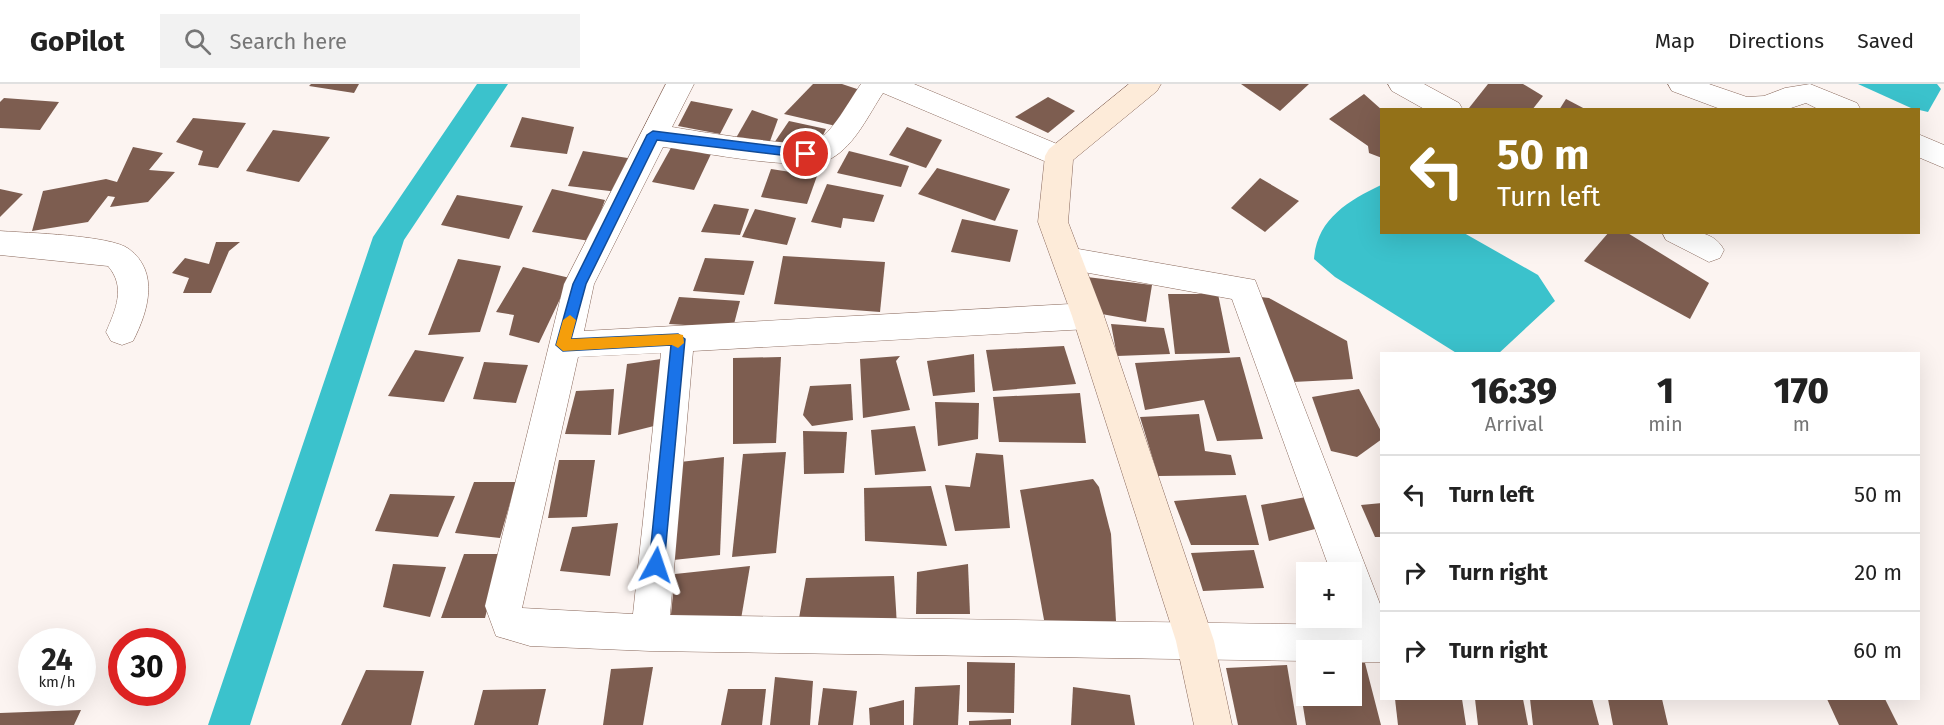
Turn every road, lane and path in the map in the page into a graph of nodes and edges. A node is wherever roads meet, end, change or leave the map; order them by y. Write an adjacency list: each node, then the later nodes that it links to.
1 (680, 84): 9 (street)
2 (875, 84): 9 (street)
3 (888, 84): 11 (street)
4 (1147, 84): 11 (street)
5 (1402, 84): 7 (street)
6 (1682, 84): 8 (street)
7 (1445, 108)
8 (1842, 108)
9 (653, 135): 20 (street)
10 (1920, 145): 12 (street)
11 (1059, 156): 16 (street)
12 (1944, 157)
13 (1681, 234): 15 (street)
14 (0, 243): 18 (street)
15 (1709, 250)
16 (1067, 259): 17 (street); 21 (street)
17 (1088, 316): 19 (street); 24 (street)
18 (122, 333)
19 (678, 339): 20 (street); 23 (street)
20 (563, 345): 23 (street)
21 (1345, 562)
22 (1362, 604): 25 (street)
23 (650, 633): 24 (street)
24 (1195, 641): 25 (street); 26 (street)
25 (1378, 644)
26 (1213, 725)

